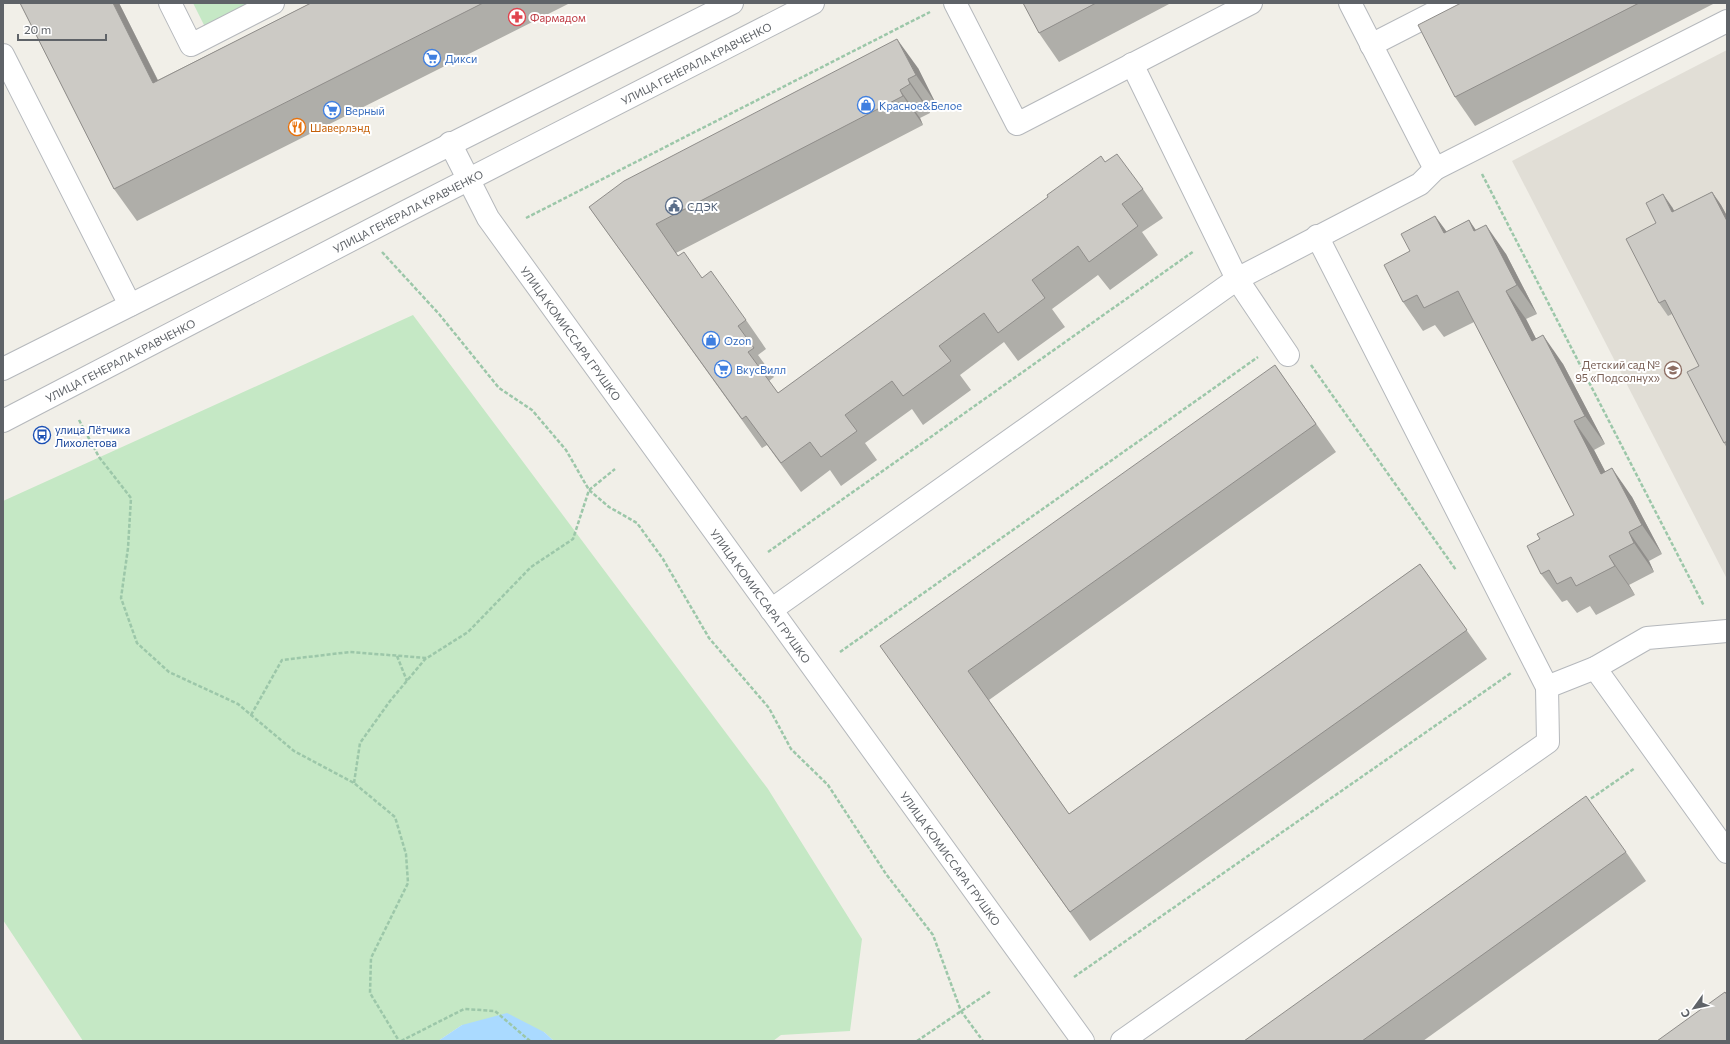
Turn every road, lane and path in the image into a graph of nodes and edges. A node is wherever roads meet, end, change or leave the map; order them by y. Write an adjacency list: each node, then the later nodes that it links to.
1 (170, 3): 2 (street)
2 (273, 3)
3 (732, 3): 14 (street)
4 (813, 3): 17 (street, УЛИЦА ГЕНЕРАЛА КРАВЧЕНКО)
5 (955, 3): 13 (street)
6 (1251, 3): 13 (street)
7 (1350, 3): 11 (street)
8 (1453, 3): 11 (street)
9 (934, 10): 18 (path)
10 (1727, 22): 15 (street)
11 (1372, 45): 16 (street)
12 (3, 55): 23 (street)
13 (1132, 64): 19 (street)
14 (450, 143): 17 (street, УЛИЦА КОМИССАРА ГРУШКО); 23 (street)
15 (1470, 151): 16 (street); 33 (path)
16 (1435, 169): 20 (street)
17 (469, 179): 27 (street, УЛИЦА ГЕНЕРАЛА КРАВЧЕНКО); 32 (street, УЛИЦА КОМИССАРА ГРУШКО)
18 (526, 218)
19 (1216, 236): 22 (street); 30 (path)
20 (1317, 236): 22 (street); 40 (street)
21 (382, 252): 29 (path)
22 (1237, 279): 24 (street); 32 (street)
23 (130, 305): 25 (street)
24 (1292, 353): 31 (path); 34 (path)
25 (3, 369)
26 (79, 420): 41 (path)
27 (3, 421)
28 (615, 469): 29 (path)
29 (589, 490): 36 (path); 48 (path)
30 (768, 552)
31 (1459, 575)
32 (771, 610): 53 (street, УЛИЦА КОМИССАРА ГРУШКО)
33 (1722, 632): 37 (street)
34 (840, 652)
35 (396, 655): 36 (path); 39 (path); 41 (path)
36 (427, 658): 39 (path)
37 (1595, 668): 40 (street); 42 (street)
38 (1516, 669): 46 (path)
39 (407, 681): 43 (path)
40 (1547, 687): 54 (street)
41 (251, 715): 43 (path)
42 (1656, 753): 44 (path); 45 (street)
43 (354, 783): 49 (path)
44 (1585, 803)
45 (1727, 852)
46 (1074, 977)
47 (991, 991): 48 (path)
48 (961, 1011): 51 (path); 52 (path)
49 (400, 1041): 50 (path)
50 (530, 1041)
51 (917, 1041)
52 (983, 1041)
53 (1083, 1041)
54 (1122, 1041)

